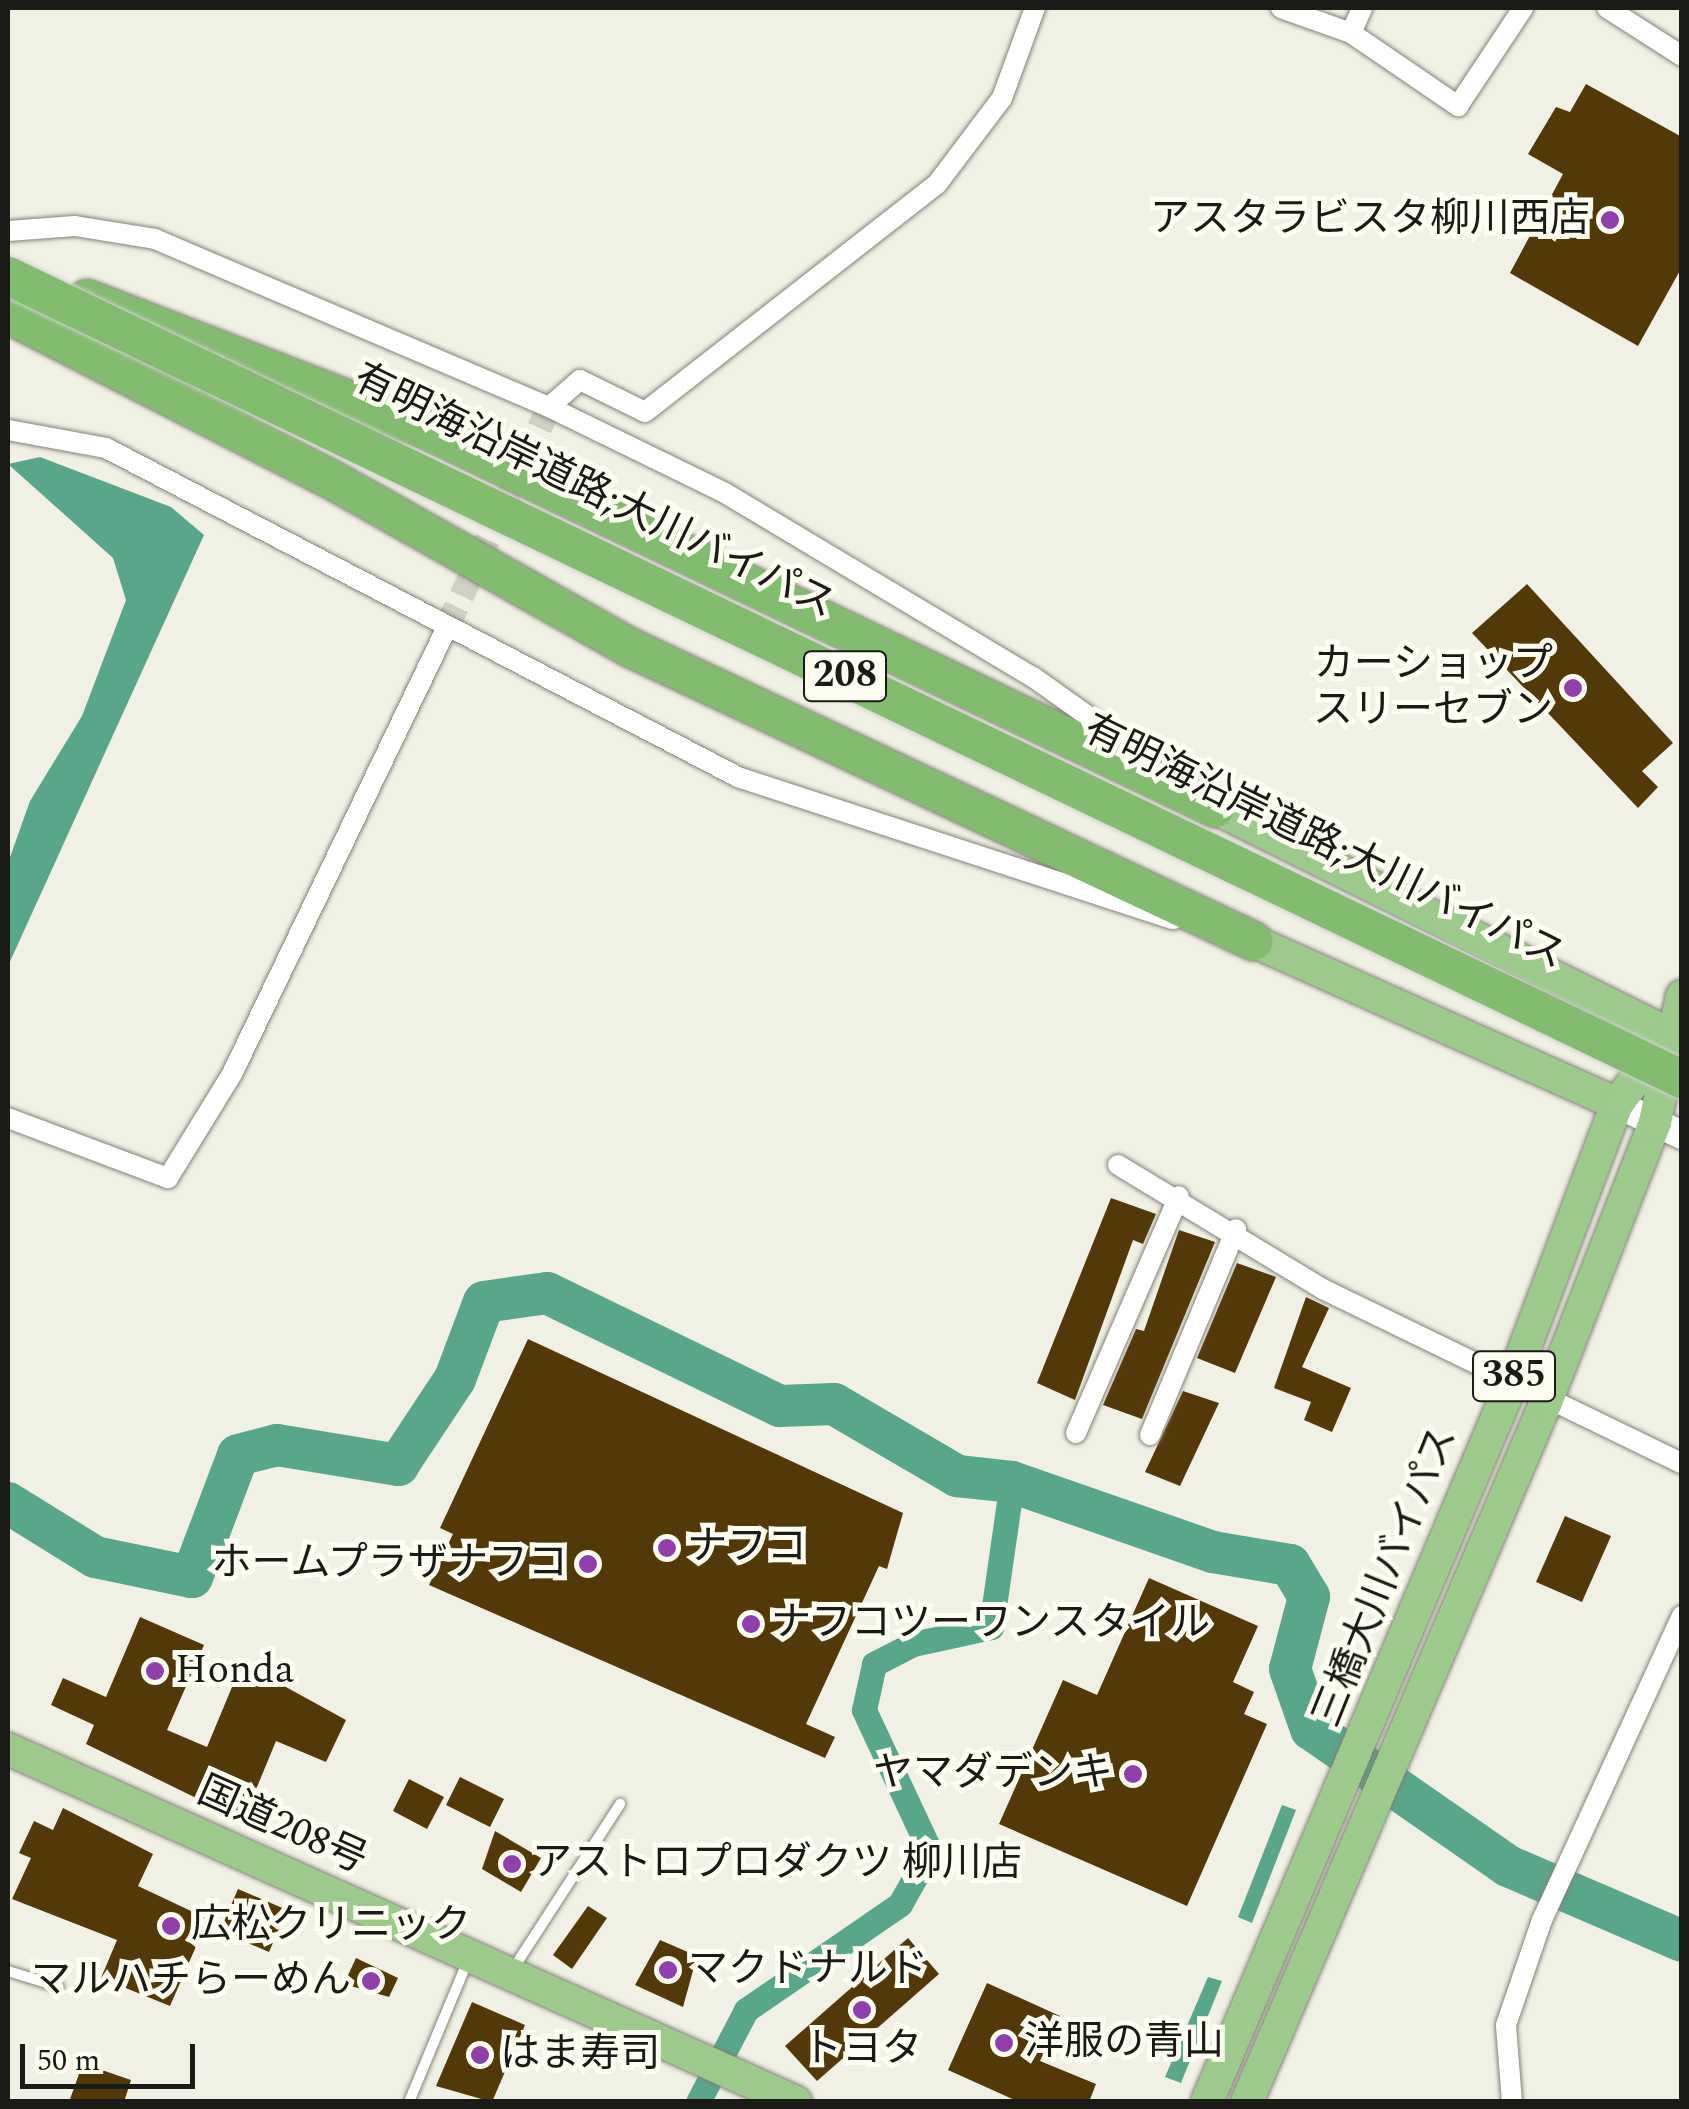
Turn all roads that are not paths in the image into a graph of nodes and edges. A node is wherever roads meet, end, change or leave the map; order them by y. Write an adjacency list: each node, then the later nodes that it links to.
1 (1034, 8): 11 (street)
2 (1281, 8): 6 (street)
3 (1362, 8): 6 (street)
4 (1523, 8): 6 (street)
5 (1606, 8): 7 (street)
6 (1351, 32)
7 (1682, 56)
8 (9, 258): 9 (highway, 有明海沿岸道路;大川バイパス / 208); 11 (street); 18 (highway, 有明海沿岸道路;大川バイパス / 208, bridge)
9 (87, 299): 14 (highway); 17 (highway, 有明海沿岸道路;大川バイパス / 208)
10 (8, 314): 15 (highway)
11 (549, 408): 14 (street)
12 (8, 430): 13 (street)
13 (446, 629): 15 (street); 20 (street)
14 (1215, 808): 17 (highway)
15 (1252, 941): 19 (highway)
16 (1682, 996): 17 (highway, 三橋大川バイパス / 385)
17 (1678, 1046): 19 (highway, 三橋大川バイパス / 385); 21 (highway, 三橋大川バイパス / 385)
18 (1682, 1078)
19 (1616, 1104): 21 (main road); 25 (highway, 三橋大川バイパス / 385)
20 (8, 1118)
21 (1668, 1128): 26 (highway, 三橋大川バイパス / 385)
22 (1118, 1164): 23 (street)
23 (1180, 1196): 24 (street); 27 (street)
24 (1236, 1229): 25 (street); 28 (street)
25 (1510, 1387): 26 (street); 31 (highway, 三橋大川バイパス / 385)
26 (1546, 1402): 29 (street); 31 (highway, 三橋大川バイパス / 385)
27 (1076, 1433)
28 (1150, 1435)
29 (1682, 1463)
30 (1682, 1616): 43 (street)
31 (1383, 1735): 33 (highway, 三橋大川バイパス / 385)
32 (8, 1750): 35 (highway, 国道208号)
33 (1356, 1800): 41 (highway, 三橋大川バイパス / 385); 42 (highway, 三橋大川バイパス / 385)
34 (620, 1804): 37 (lane)
35 (470, 1958): 37 (highway, 国道208号); 39 (lane)
36 (8, 1971): 38 (lane)
37 (510, 1974): 40 (highway, 国道208号)
38 (58, 1988)
39 (409, 2102)
40 (796, 2102)
41 (1208, 2102)
42 (1247, 2102)
43 (1512, 2102)

